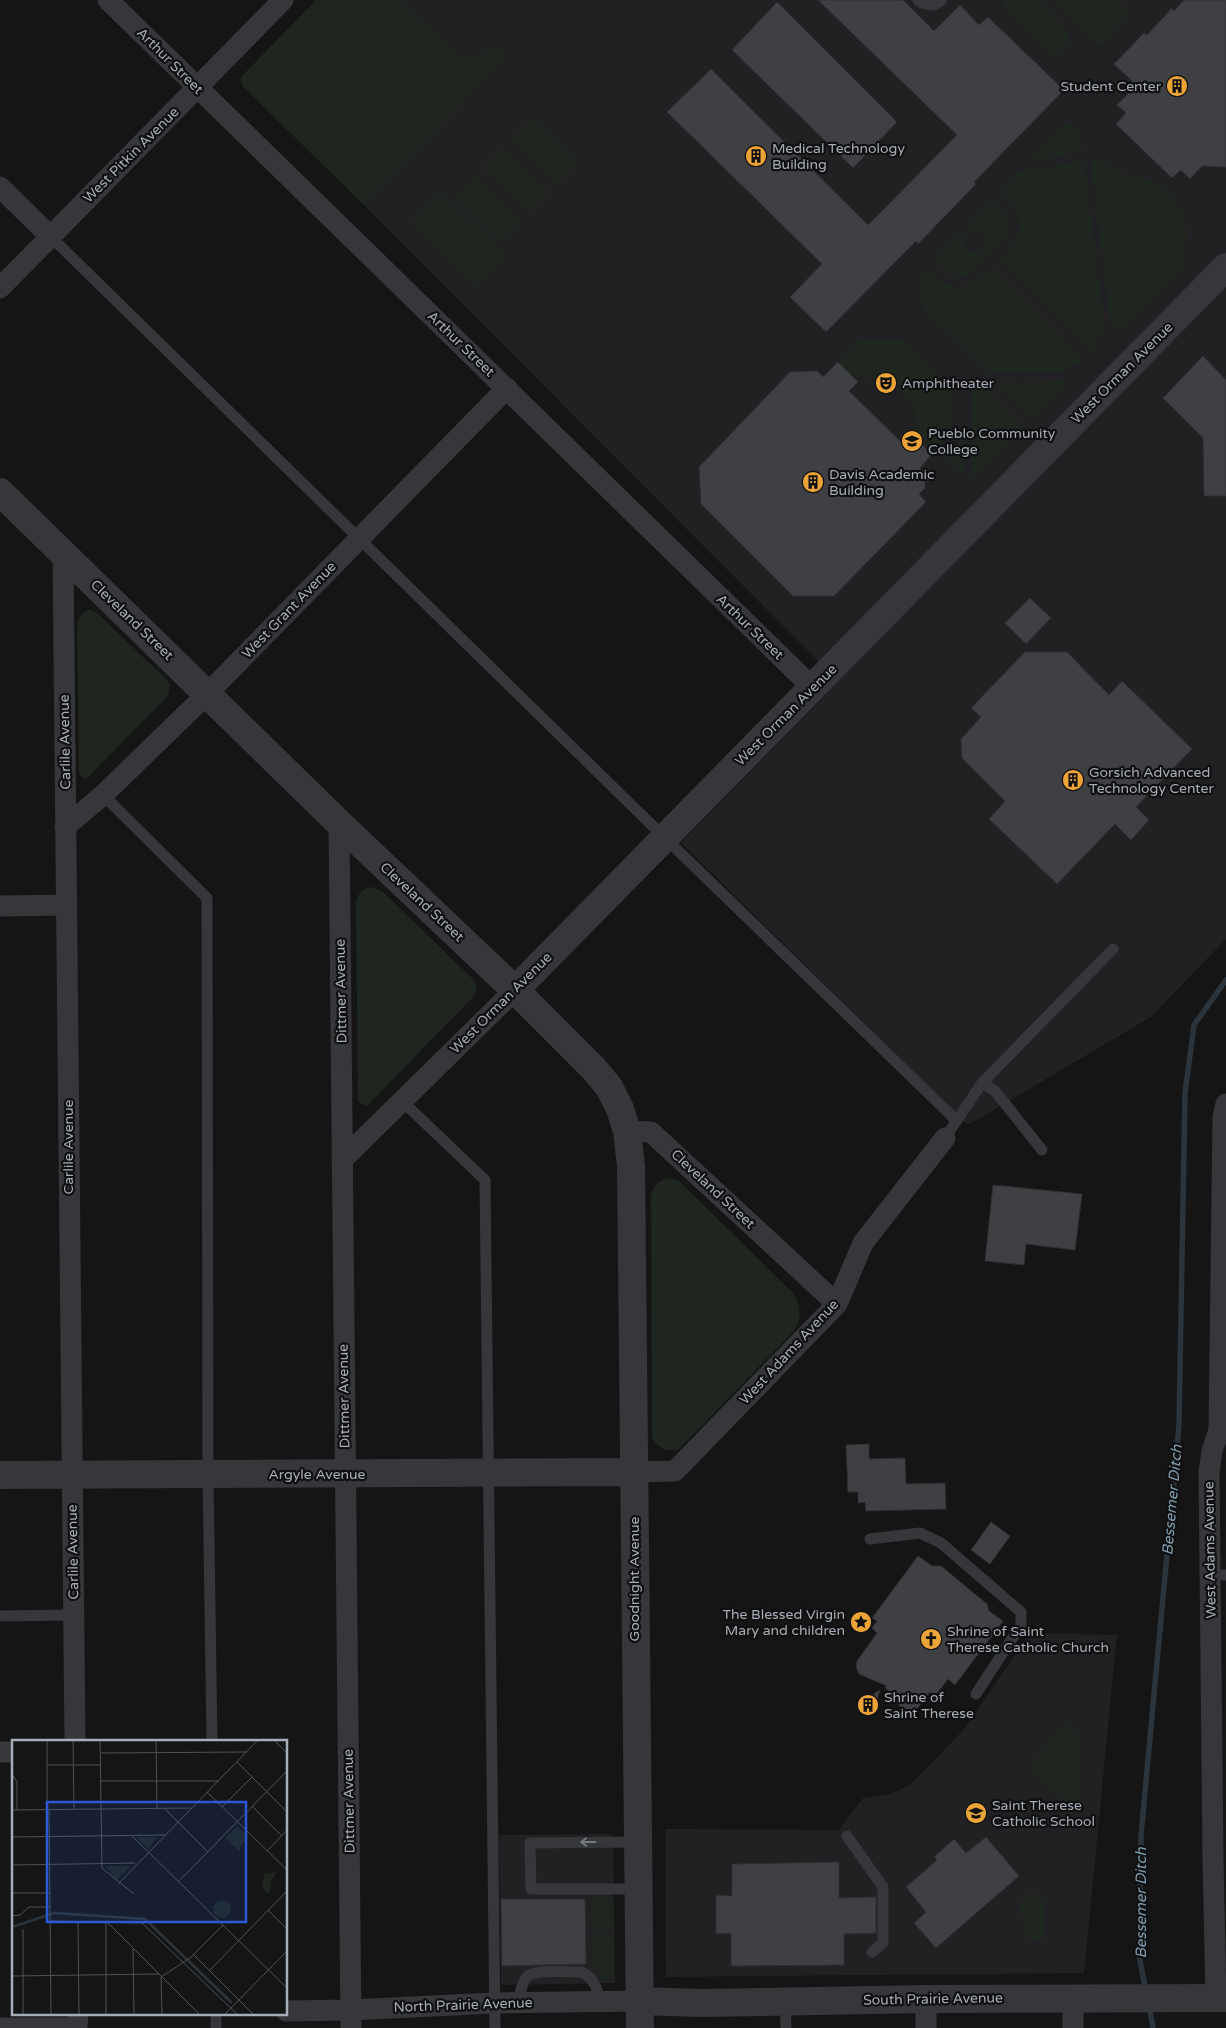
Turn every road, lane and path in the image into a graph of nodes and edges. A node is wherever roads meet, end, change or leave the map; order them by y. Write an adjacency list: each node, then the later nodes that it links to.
1 (108, 0): 5 (street, Arthur Street)
2 (283, 0): 5 (street, West Pitkin Avenue)
3 (918, 0): 4 (lane)
4 (942, 0)
5 (197, 88): 7 (street, West Pitkin Avenue); 10 (street, Arthur Street)
6 (0, 187): 7 (street)
7 (51, 236): 9 (street, West Pitkin Avenue); 12 (lane)
8 (1226, 267): 14 (street, West Orman Avenue)
9 (0, 288)
10 (507, 388): 12 (street, West Grant Avenue); 14 (street, Arthur Street)
11 (0, 492): 13 (street, Cleveland Street)
12 (359, 538): 15 (street, West Grant Avenue); 19 (lane)
13 (63, 553): 15 (street, Cleveland Street); 18 (street, Carlile Avenue)
14 (812, 688): 19 (street, West Orman Avenue)
15 (207, 694): 16 (street, West Grant Avenue); 17 (street, Cleveland Street)
16 (103, 795): 18 (street, West Grant Avenue); 37 (lane)
17 (339, 823): 23 (street, Cleveland Street); 31 (street, Dittmer Avenue)
18 (65, 828): 20 (street, Carlile Avenue)
19 (665, 838): 23 (street, West Orman Avenue); 27 (lane)
20 (66, 905): 21 (street); 36 (street, Carlile Avenue)
21 (0, 906)
22 (1112, 949): 24 (lane)
23 (515, 990): 25 (street, West Orman Avenue); 28 (street, Cleveland Street)
24 (982, 1083): 27 (lane); 30 (lane)
25 (402, 1101): 31 (street, West Orman Avenue); 34 (lane)
26 (1226, 1104): 33 (street, West Adams Avenue)
27 (957, 1120): 29 (lane)
28 (627, 1131): 32 (street, Cleveland Street); 35 (street, Goodnight Avenue)
29 (945, 1138): 32 (street, West Adams Avenue)
30 (1042, 1150)
31 (342, 1160): 38 (street, Dittmer Avenue)
32 (837, 1304): 35 (street, West Adams Avenue)
33 (1224, 1427): 41 (street, West Adams Avenue)
34 (488, 1472): 35 (street, Argyle Avenue); 38 (street, Argyle Avenue); 59 (lane)
35 (633, 1472): 49 (street, Goodnight Avenue)
36 (71, 1474): 37 (street, Argyle Avenue); 39 (street, Argyle Avenue); 42 (street, Carlile Avenue)
37 (208, 1474): 38 (street, Argyle Avenue); 47 (lane)
38 (345, 1474): 62 (street, Dittmer Avenue)
39 (0, 1475)
40 (870, 1539): 44 (lane)
41 (1218, 1575): 45 (street, West Adams Avenue)
42 (74, 1615): 43 (lane); 46 (street, Carlile Avenue)
43 (0, 1616)
44 (976, 1694)
45 (1219, 1716): 50 (street, West Adams Avenue)
46 (75, 1740)
47 (212, 1740)
48 (847, 1836): 52 (lane)
49 (637, 1842): 51 (street, Goodnight Avenue); 51 (lane, one-way to 51)
50 (1220, 1859): 54 (street, West Adams Avenue)
51 (638, 1889): 56 (street, Goodnight Avenue)
52 (872, 1952)
53 (1073, 1998): 54 (street, South Prairie Avenue); 55 (street, South Prairie Avenue); 69 (street)
54 (1215, 1998)
55 (926, 1999): 57 (street, South Prairie Avenue); 68 (street)
56 (639, 2001): 57 (street, South Prairie Avenue); 58 (street, North Prairie Avenue); 66 (street, Goodnight Avenue)
57 (785, 2001): 67 (lane)
58 (600, 2002): 60 (street, North Prairie Avenue); 60 (lane)
59 (494, 2003): 60 (street, North Prairie Avenue); 62 (street, North Prairie Avenue); 65 (lane)
60 (519, 2003)
61 (288, 2011): 62 (street, North Prairie Avenue)
62 (351, 2019)
63 (0, 2028): 64 (street)
64 (78, 2028)
65 (495, 2028)
66 (640, 2028)
67 (786, 2028)
68 (926, 2028)
69 (1073, 2028)

